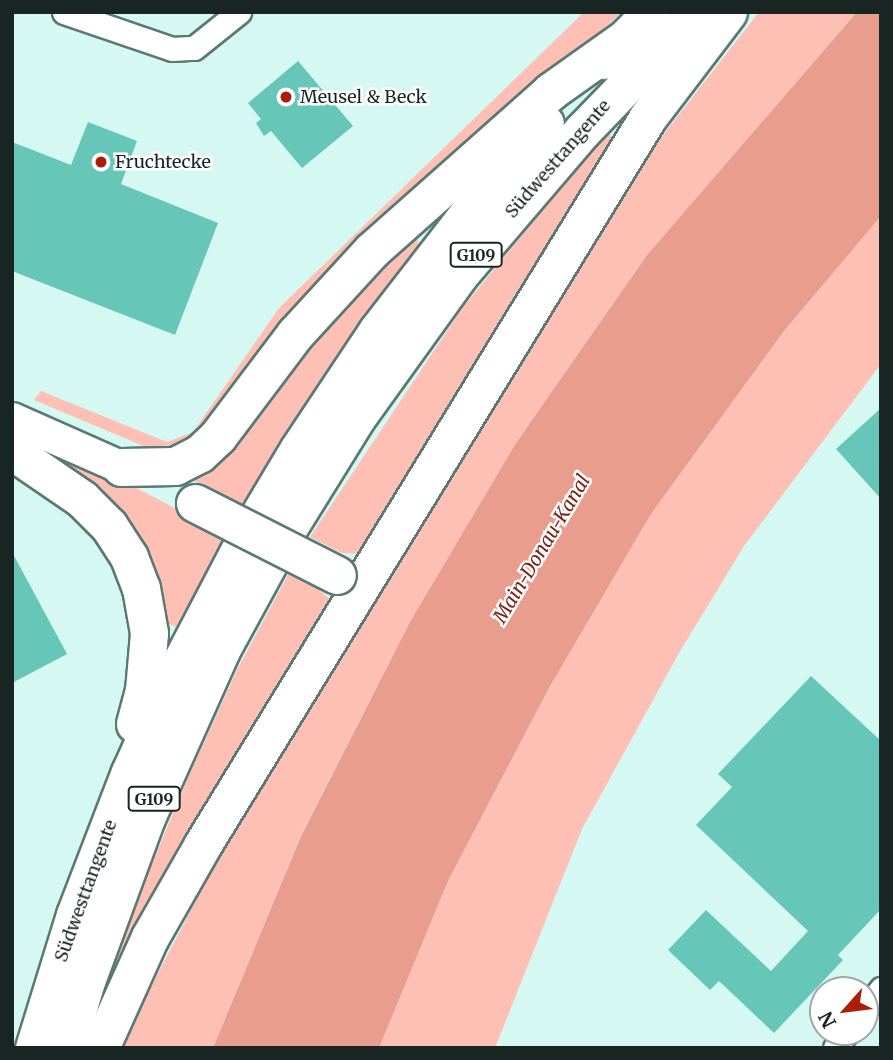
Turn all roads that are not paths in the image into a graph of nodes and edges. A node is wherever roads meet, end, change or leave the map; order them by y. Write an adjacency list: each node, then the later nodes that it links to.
1 (64, 12): 2 (street)
2 (239, 12)
3 (650, 12): 6 (highway, Südwesttangente / G109)
4 (698, 12): 6 (highway, Südwesttangente / G109)
5 (728, 12): 10 (highway)
6 (620, 42): 9 (highway)
7 (12, 419): 9 (main road)
8 (12, 451): 11 (highway)
9 (121, 467): 10 (highway, bridge)
10 (349, 581): 14 (highway)
11 (130, 772): 12 (highway, Südwesttangente / G109); 13 (highway, Südwesttangente / G109)
12 (33, 1048)
13 (66, 1048)
14 (100, 1048)

